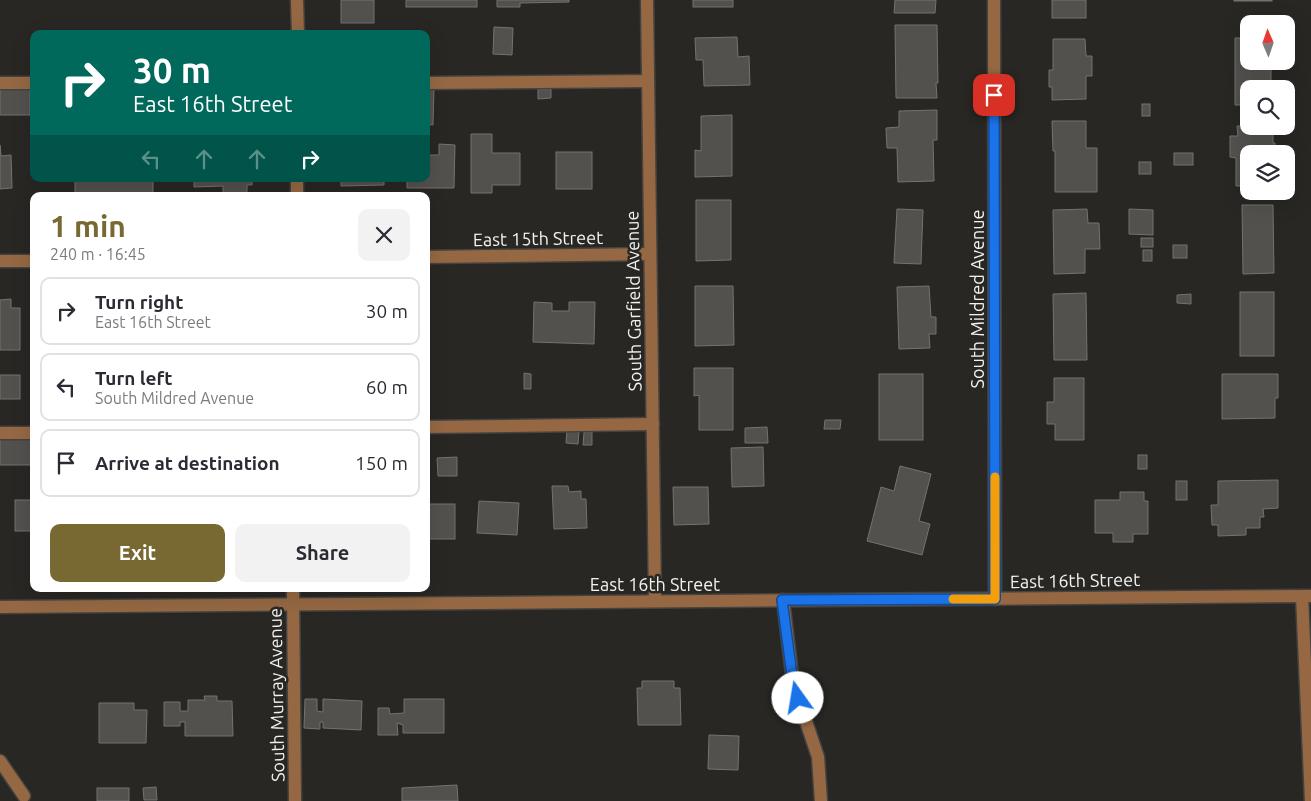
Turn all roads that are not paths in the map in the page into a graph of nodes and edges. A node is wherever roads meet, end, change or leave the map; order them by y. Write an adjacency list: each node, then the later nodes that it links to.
1 (298, 0): 4 (street)
2 (647, 0): 5 (street, South Garfield Avenue)
3 (994, 0): 19 (street, South Mildred Avenue)
4 (298, 30)
5 (648, 81): 6 (street); 9 (street, South Garfield Avenue)
6 (430, 82)
7 (0, 83): 8 (street)
8 (30, 83)
9 (650, 254): 10 (street, East 15th Street); 13 (street, South Garfield Avenue)
10 (430, 257)
11 (0, 261): 12 (street)
12 (30, 261)
13 (653, 424): 14 (street); 21 (street, South Garfield Avenue)
14 (430, 427)
15 (0, 433): 16 (street)
16 (30, 433)
17 (293, 592): 22 (street, South Murray Avenue)
18 (1307, 596): 19 (street, East 16th Street); 28 (street)
19 (995, 599): 20 (street, East 16th Street)
20 (782, 600): 21 (street, East 16th Street); 27 (street)
21 (655, 601): 22 (street, East 16th Street)
22 (293, 605): 23 (street, East 16th Street); 26 (street, South Murray Avenue)
23 (0, 607)
24 (0, 761): 25 (street)
25 (24, 796)
26 (295, 801)
27 (821, 801)
28 (1311, 801)

